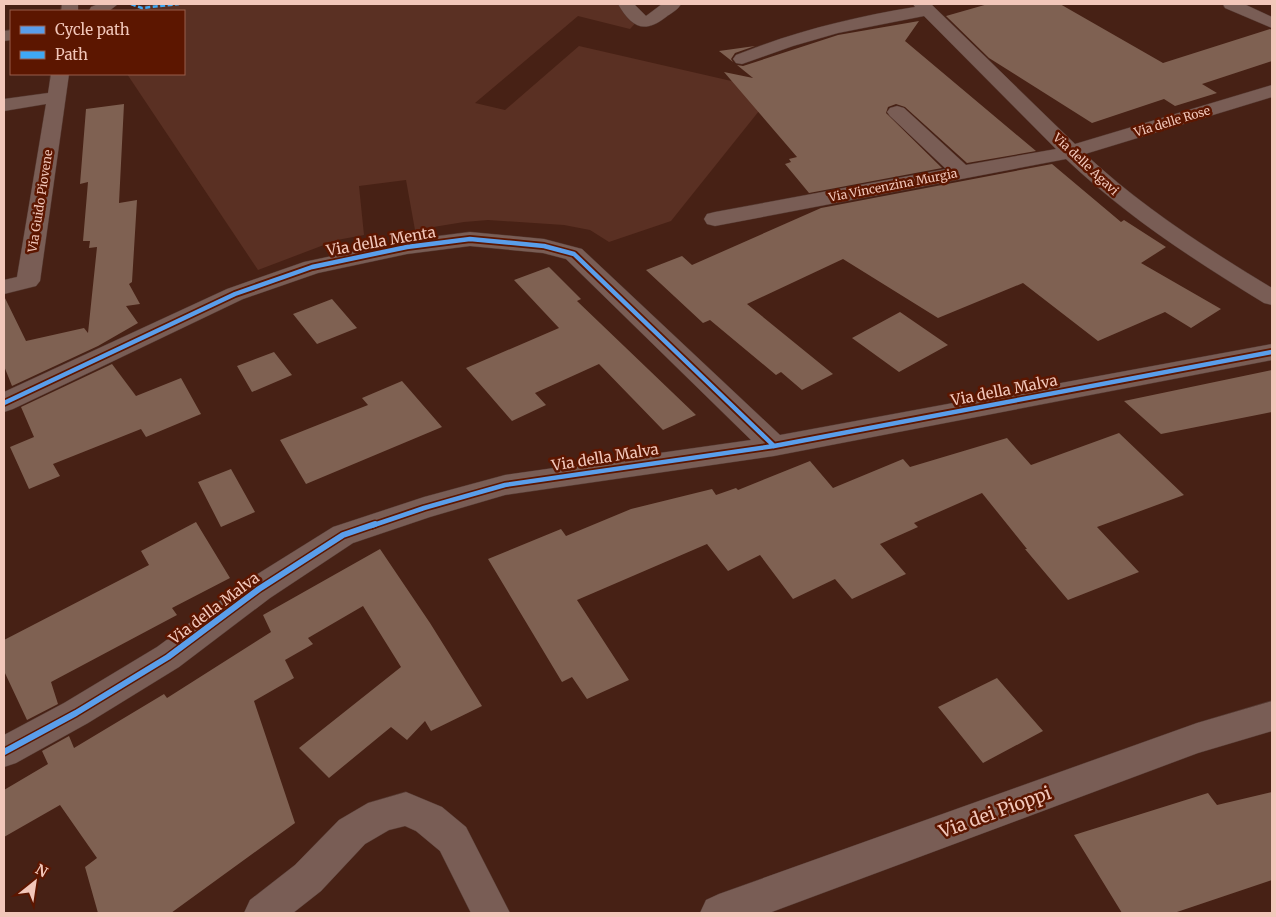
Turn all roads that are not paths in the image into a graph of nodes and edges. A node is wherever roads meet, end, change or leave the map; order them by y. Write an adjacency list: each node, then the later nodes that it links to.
1 (110, 4): 6 (street)
2 (626, 4): 3 (street)
3 (673, 4)
4 (1231, 4): 7 (street)
5 (924, 7): 8 (street); 14 (street, Via delle Agavi)
6 (99, 10)
7 (1272, 23)
8 (742, 59)
9 (60, 75): 11 (street)
10 (1272, 91): 14 (street, Via delle Rose)
11 (57, 97): 12 (street); 17 (street, Via Guido Piovene)
12 (4, 106)
13 (897, 112): 15 (street)
14 (1071, 152): 15 (street, Via Vincenzina Murgia); 18 (street, Via delle Agavi)
15 (961, 172): 16 (street, Via Vincenzina Murgia)
16 (715, 219)
17 (4, 287)
18 (1272, 298)
19 (1272, 352): 21 (street, Via della Malva)
20 (4, 403): 21 (street, Via della Menta)
21 (774, 446): 23 (street, Via della Malva)
22 (1272, 716): 26 (street, Via dei Pioppi)
23 (4, 752)
24 (263, 913): 25 (street)
25 (491, 913)
26 (719, 913)

